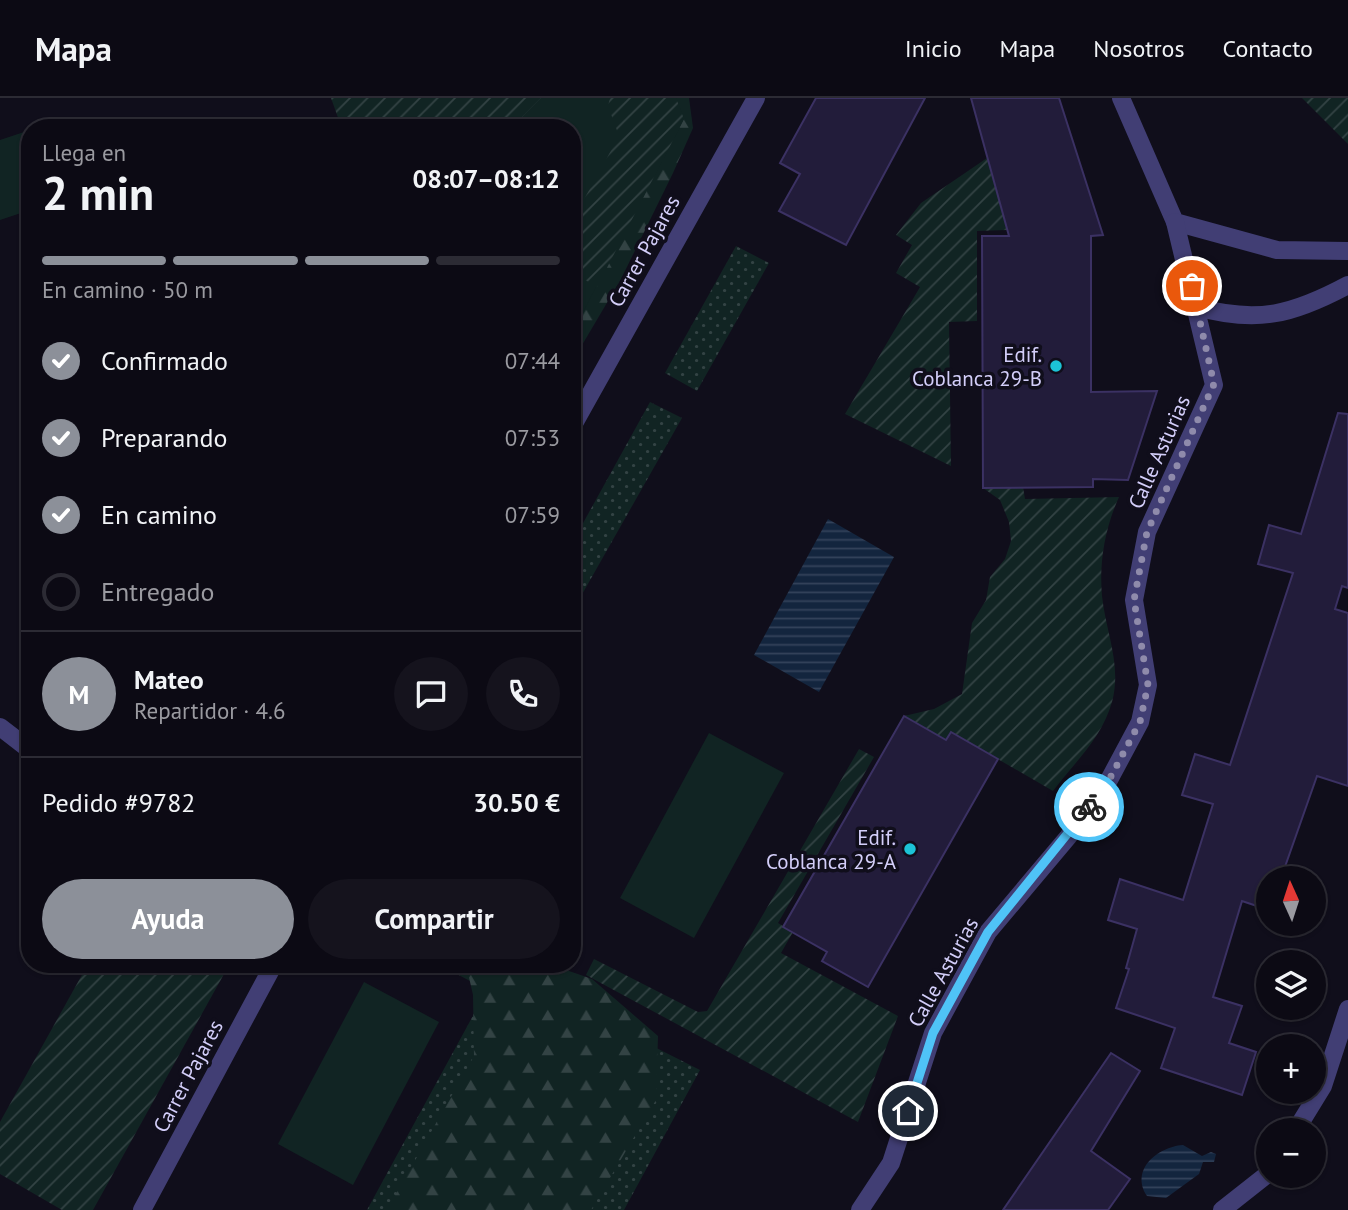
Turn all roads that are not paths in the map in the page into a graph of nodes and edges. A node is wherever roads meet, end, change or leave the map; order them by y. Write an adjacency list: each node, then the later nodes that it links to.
1 (756, 98): 7 (street, Carrer Pajares)
2 (1121, 98): 3 (street, Calle Asturias)
3 (1175, 222): 4 (street); 6 (street, Calle Asturias)
4 (1348, 251)
5 (1348, 285): 6 (street)
6 (1197, 307): 15 (street, Calle Asturias)
7 (581, 411)
8 (0, 727): 9 (street)
9 (21, 743)
10 (269, 973): 14 (street, Carrer Pajares)
11 (1348, 1009): 12 (street)
12 (1303, 1118)
13 (1256, 1183): 16 (street)
14 (142, 1210)
15 (860, 1210)
16 (1222, 1210)

